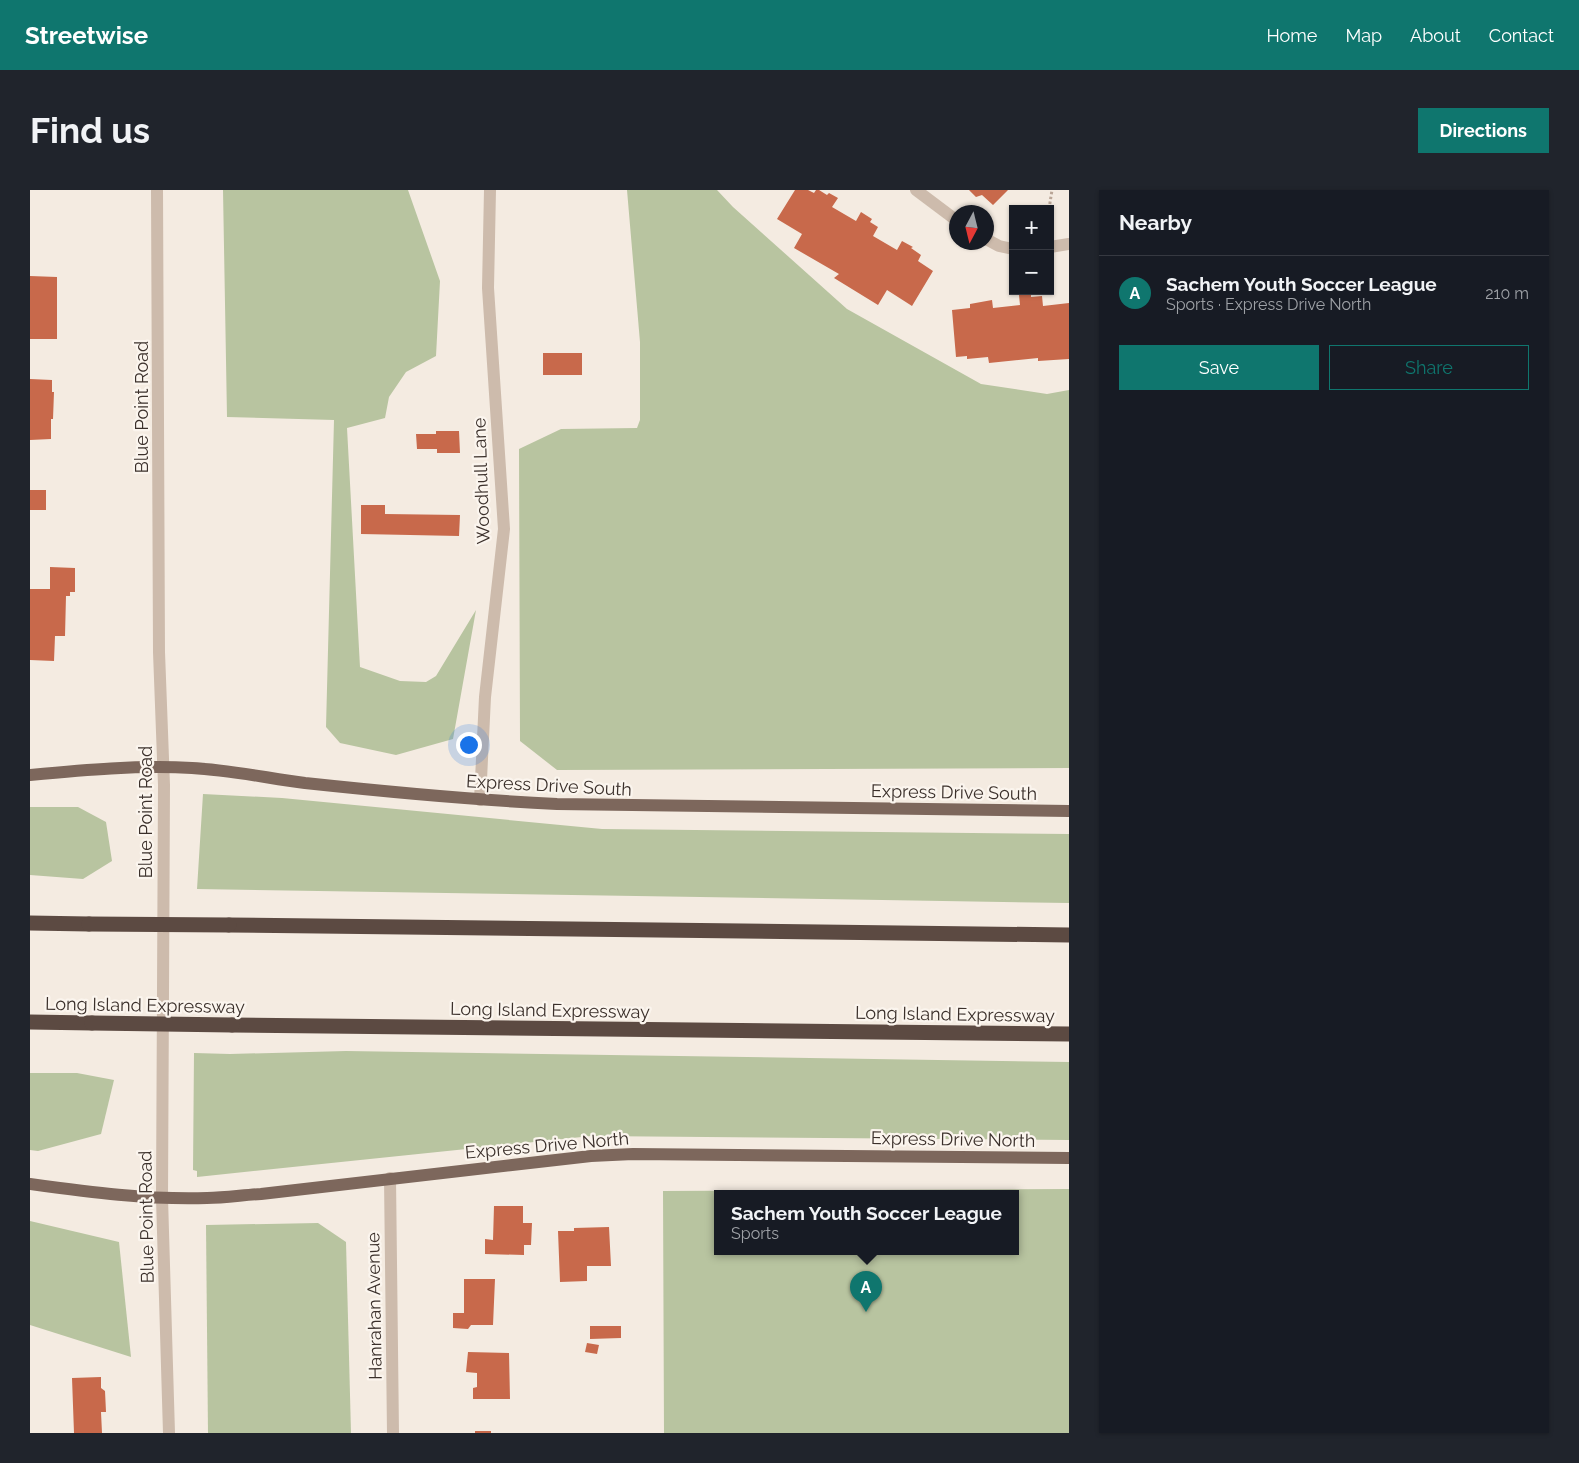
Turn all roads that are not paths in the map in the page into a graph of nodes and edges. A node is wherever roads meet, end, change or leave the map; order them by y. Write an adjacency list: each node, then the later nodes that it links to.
1 (157, 190): 9 (street, Blue Point Road)
2 (490, 190): 11 (street, Woodhull Lane)
3 (916, 190): 4 (street)
4 (949, 215)
5 (994, 243): 8 (street)
6 (1069, 244): 7 (street)
7 (1054, 246)
8 (1009, 248)
9 (163, 767): 10 (main road, Express Drive South); 11 (main road, Express Drive South); 20 (street, Blue Point Road)
10 (30, 775)
11 (480, 800): 12 (main road, Express Drive South)
12 (1069, 811)
13 (30, 923): 14 (highway, bridge)
14 (1069, 935)
15 (30, 1022): 16 (highway, Long Island Expressway, bridge)
16 (1069, 1034)
17 (1069, 1158): 18 (main road, Express Drive North)
18 (390, 1178): 20 (main road, Express Drive North); 22 (street, Hanrahan Avenue)
19 (30, 1184): 20 (main road, Express Drive North)
20 (162, 1198): 21 (street, Blue Point Road)
21 (169, 1433)
22 (393, 1433)

